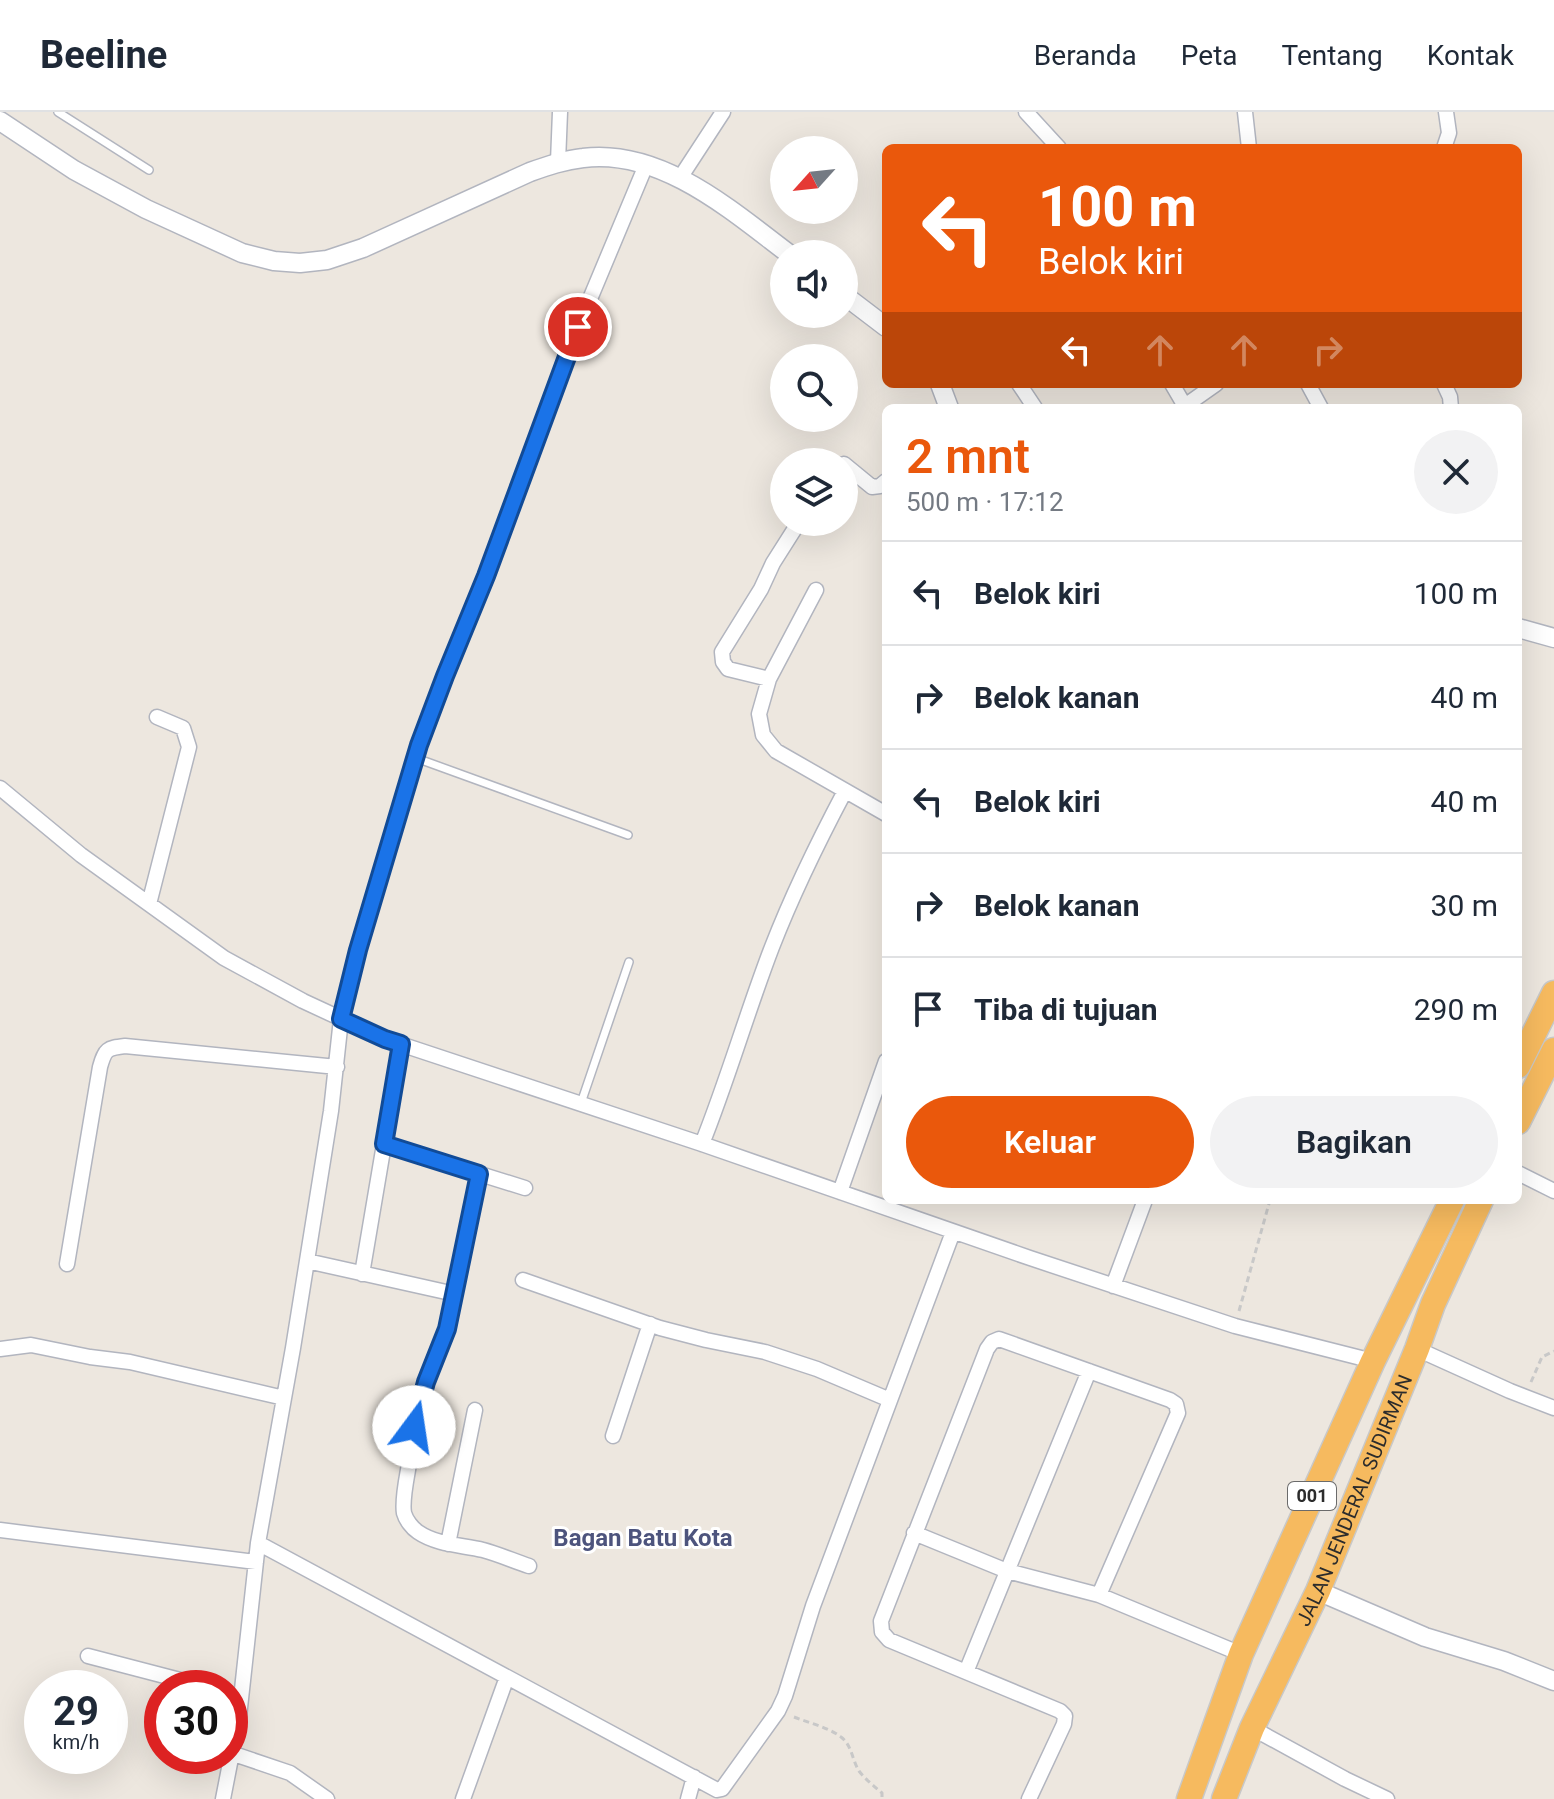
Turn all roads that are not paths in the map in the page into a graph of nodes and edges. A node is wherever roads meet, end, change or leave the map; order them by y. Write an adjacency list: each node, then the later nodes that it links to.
1 (58, 112): 13 (lane)
2 (560, 112): 11 (street)
3 (723, 112): 14 (street)
4 (1026, 112): 8 (street)
5 (1245, 112): 9 (street)
6 (1446, 112): 10 (street)
7 (0, 121): 11 (street)
8 (1055, 144)
9 (1249, 144)
10 (1445, 144)
11 (558, 162): 12 (street)
12 (646, 165): 14 (street); 28 (street)
13 (149, 170)
14 (680, 178): 15 (street)
15 (771, 240)
16 (858, 306): 17 (street)
17 (882, 324)
18 (1210, 388): 19 (street)
19 (1188, 404)
20 (858, 476): 21 (street)
21 (882, 484)
22 (790, 536): 26 (street)
23 (816, 590): 26 (street)
24 (1522, 629): 25 (street)
25 (1554, 638)
26 (769, 679): 30 (street)
27 (157, 717): 33 (street)
28 (416, 757): 32 (lane); 36 (street)
29 (0, 788): 33 (street)
30 (845, 791): 31 (street); 45 (street)
31 (882, 812)
32 (628, 835)
33 (149, 904): 36 (street)
34 (629, 962): 42 (lane)
35 (1554, 993): 39 (highway)
36 (341, 1019): 37 (street); 40 (street)
37 (401, 1044): 42 (street); 44 (street)
38 (1554, 1050): 43 (highway)
39 (1522, 1058)
40 (337, 1067): 55 (street); 56 (street)
41 (882, 1072): 50 (street)
42 (581, 1103): 45 (street)
43 (1522, 1114)
44 (384, 1144): 46 (street); 57 (street)
45 (702, 1144): 50 (street)
46 (479, 1174): 48 (street); 61 (street)
47 (1522, 1175): 49 (street)
48 (525, 1188)
49 (1554, 1191)
50 (840, 1192): 54 (street)
51 (1144, 1204): 59 (street)
52 (1450, 1204): 60 (highway, JALAN JENDERAL SUDIRMAN / 001)
53 (1479, 1204): 62 (highway, JALAN JENDERAL SUDIRMAN / 001)
54 (953, 1232): 59 (street); 69 (street)
55 (307, 1261): 57 (street); 68 (street)
56 (67, 1264)
57 (362, 1274): 61 (street)
58 (523, 1280): 63 (street)
59 (1113, 1286): 66 (street)
60 (1408, 1291): 62 (highway); 66 (highway, JALAN JENDERAL SUDIRMAN / 001)
61 (455, 1294): 76 (street)
62 (1433, 1304): 65 (highway, JALAN JENDERAL SUDIRMAN / 001)
63 (650, 1324): 69 (street); 72 (street)
64 (0, 1349): 68 (street)
65 (1417, 1349): 70 (street); 80 (highway, JALAN JENDERAL SUDIRMAN / 001)
66 (1373, 1361): 82 (highway, JALAN JENDERAL SUDIRMAN / 001)
67 (1089, 1371): 74 (street); 79 (street); 81 (street)
68 (284, 1398): 75 (street)
69 (890, 1400): 92 (street)
70 (1554, 1408)
71 (475, 1410): 76 (street)
72 (613, 1436)
73 (0, 1530): 77 (street)
74 (914, 1533): 79 (street); 86 (street)
75 (258, 1543): 77 (street); 87 (street)
76 (448, 1544): 78 (street)
77 (256, 1562): 84 (street)
78 (529, 1566)
79 (1007, 1571): 81 (street); 86 (street)
80 (1318, 1591): 88 (street); 89 (highway, JALAN JENDERAL SUDIRMAN / 001)
81 (1099, 1595): 82 (street)
82 (1241, 1654): 98 (highway, JALAN JENDERAL SUDIRMAN / 001)
83 (88, 1656): 85 (street)
84 (240, 1670)
85 (144, 1671)
86 (966, 1672): 97 (street)
87 (507, 1677): 92 (street); 95 (street)
88 (1554, 1681)
89 (1252, 1728): 99 (highway, JALAN JENDERAL SUDIRMAN / 001); 100 (street)
90 (248, 1759): 94 (street)
91 (227, 1774): 93 (street)
92 (694, 1777): 96 (street)
93 (223, 1799)
94 (327, 1799)
95 (463, 1799)
96 (688, 1799)
97 (1029, 1799)
98 (1189, 1799)
99 (1224, 1799)
100 (1387, 1799)

